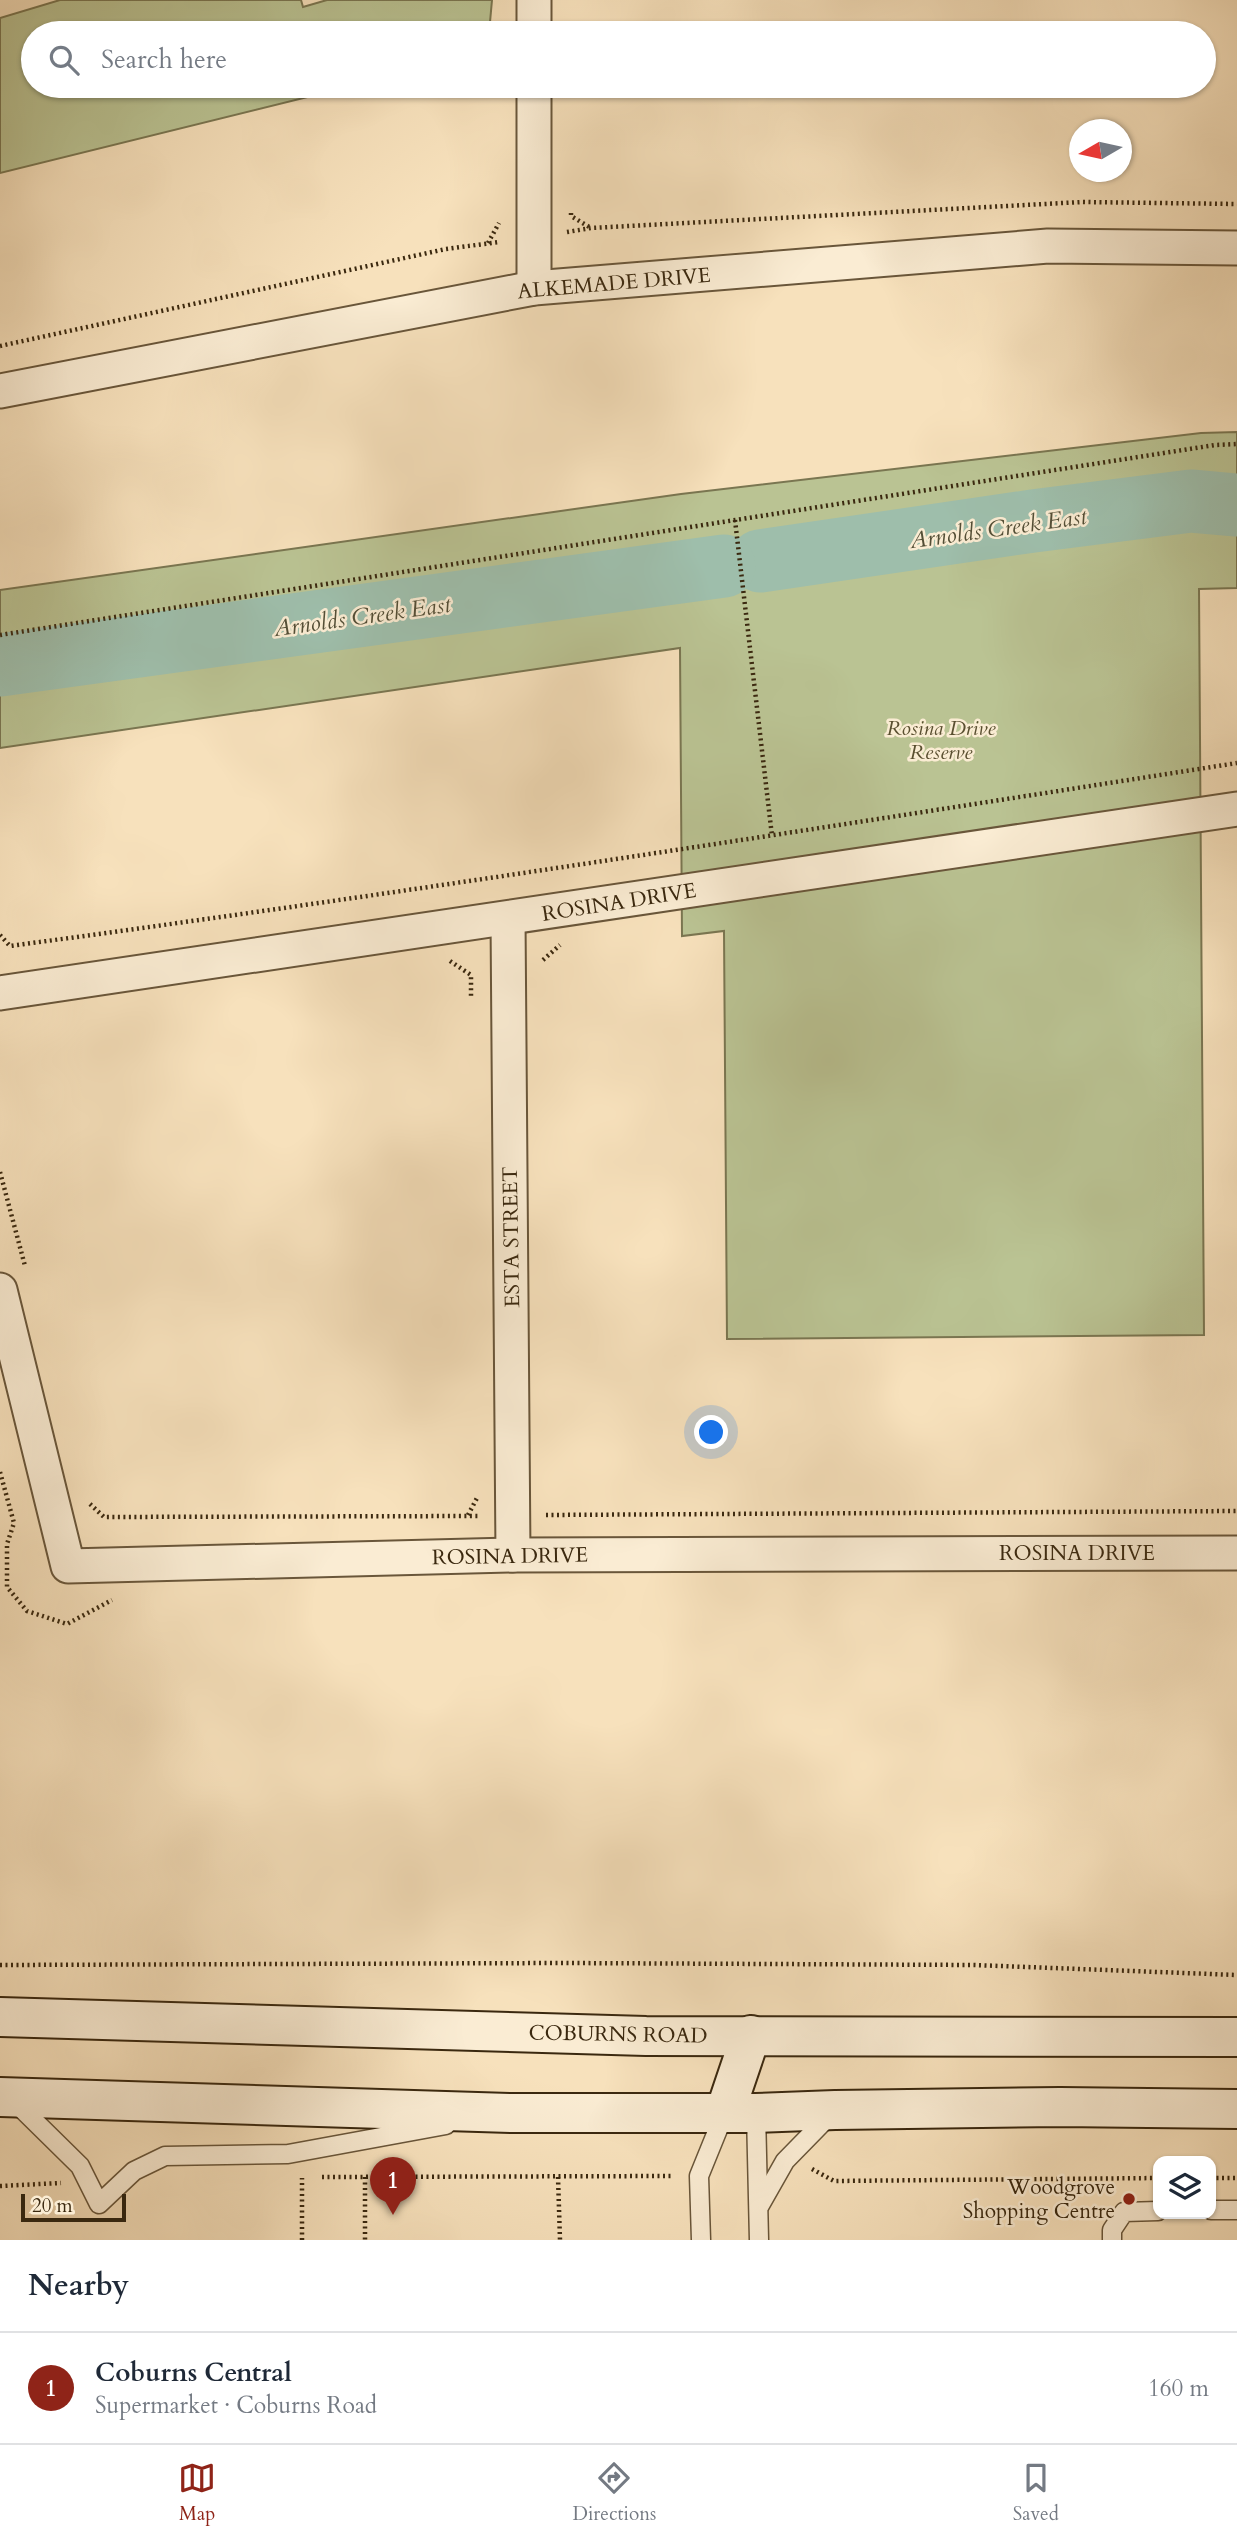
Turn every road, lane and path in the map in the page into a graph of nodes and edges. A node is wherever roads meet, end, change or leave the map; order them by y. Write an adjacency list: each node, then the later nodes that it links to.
1 (534, 0): 2 (street)
2 (534, 21)
3 (534, 98): 7 (street)
4 (570, 203): 5 (path)
5 (591, 228)
6 (1237, 248): 7 (street, ALKEMADE DRIVE)
7 (534, 288): 8 (street, ALKEMADE DRIVE)
8 (0, 391)
9 (1237, 444): 10 (path)
10 (735, 520): 11 (path); 14 (path)
11 (0, 635)
12 (1237, 763): 14 (path)
13 (1237, 808): 15 (street, ROSINA DRIVE)
14 (772, 836): 15 (path); 17 (path)
15 (776, 878): 16 (street, ROSINA DRIVE)
16 (508, 919): 18 (street, ROSINA DRIVE); 21 (street, ESTA STREET)
17 (0, 935)
18 (0, 993)
19 (0, 1290): 21 (street, ROSINA DRIVE)
20 (1237, 1553): 21 (street, ROSINA DRIVE)
21 (513, 1555)
22 (0, 1965): 23 (path)
23 (1237, 1975)
24 (0, 2017): 25 (main road, COBURNS ROAD)
25 (751, 2035): 26 (main road, COBURNS ROAD); 31 (main road)
26 (1237, 2037)
27 (5, 2097): 30 (main road); 41 (lane)
28 (1237, 2109): 29 (main road)
29 (835, 2110): 31 (main road); 32 (lane)
30 (511, 2113): 31 (main road); 41 (lane)
31 (741, 2113): 33 (lane); 43 (lane)
32 (785, 2161): 38 (path); 43 (lane)
33 (699, 2176): 36 (path); 51 (lane)
34 (302, 2177): 35 (path); 37 (path); 48 (path)
35 (365, 2177): 36 (path); 49 (path)
36 (558, 2177): 50 (path)
37 (289, 2178)
38 (1153, 2178)
39 (1216, 2178): 40 (path)
40 (1237, 2178)
41 (88, 2182): 42 (path)
42 (0, 2186)
43 (759, 2207): 47 (lane)
44 (1216, 2210): 45 (lane)
45 (1237, 2210)
46 (1153, 2211): 52 (lane)
47 (759, 2239)
48 (302, 2240)
49 (365, 2240)
50 (560, 2240)
51 (701, 2240)
52 (1112, 2240)

